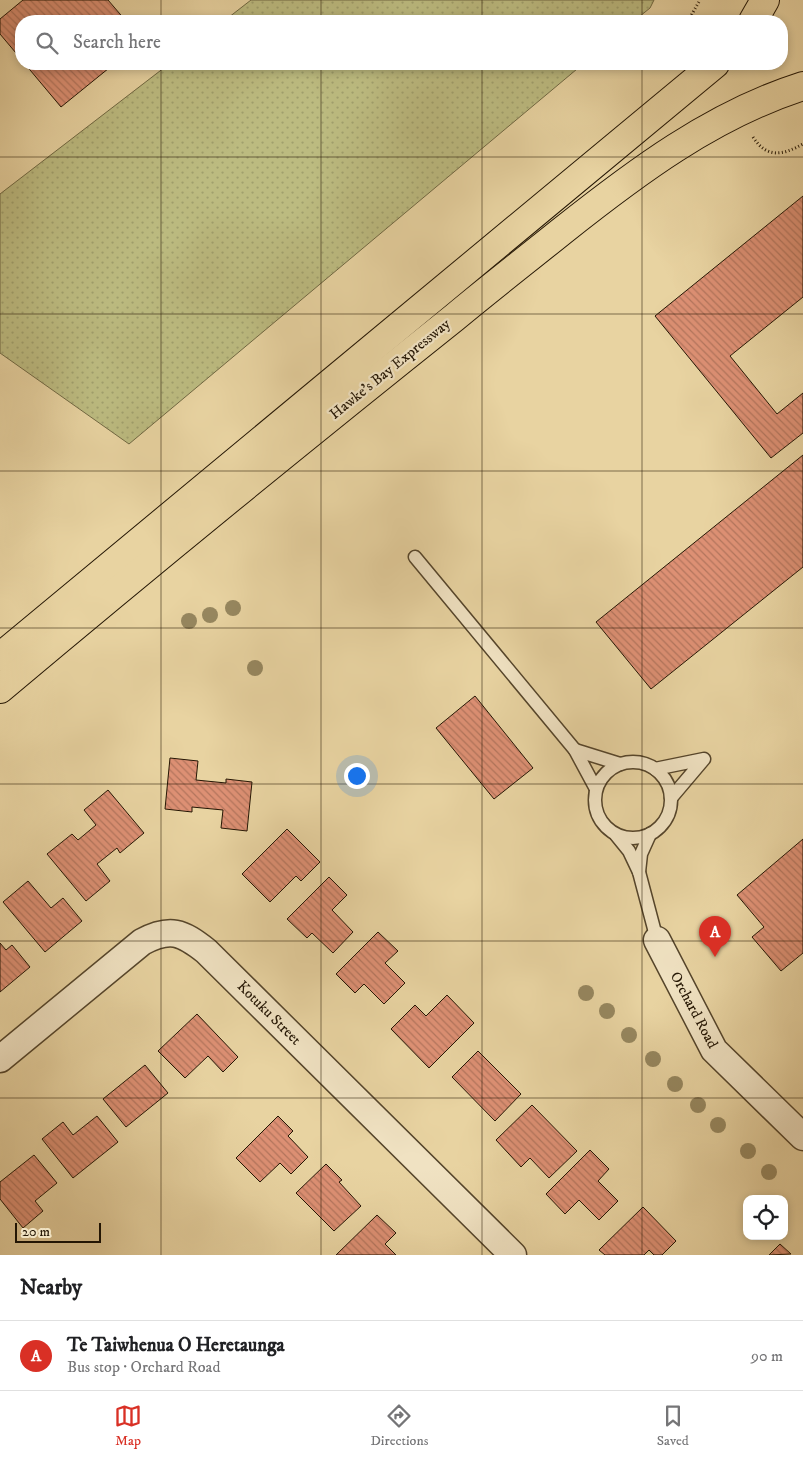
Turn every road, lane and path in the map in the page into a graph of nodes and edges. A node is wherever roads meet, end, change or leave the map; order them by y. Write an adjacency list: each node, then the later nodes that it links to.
1 (700, 0): 3 (path)
2 (765, 0): 4 (highway)
3 (691, 15)
4 (756, 15)
5 (708, 70): 8 (highway, Hawke's Bay Expressway)
6 (803, 86): 9 (highway, Hawke's Bay Expressway)
7 (415, 557): 10 (lane)
8 (0, 657)
9 (0, 689)
10 (574, 750): 11 (lane); 13 (lane)
11 (620, 764): 12 (lane); 13 (lane)
12 (655, 769): 14 (lane); 14 (lane)
13 (596, 789): 16 (lane)
14 (671, 798): 15 (lane)
15 (650, 834): 16 (lane); 17 (lane)
16 (616, 835): 17 (lane)
17 (640, 872): 18 (lane)
18 (656, 940): 20 (street, Orchard Road)
19 (0, 1059): 21 (street, Kotuku Street)
20 (803, 1137)
21 (513, 1255)

